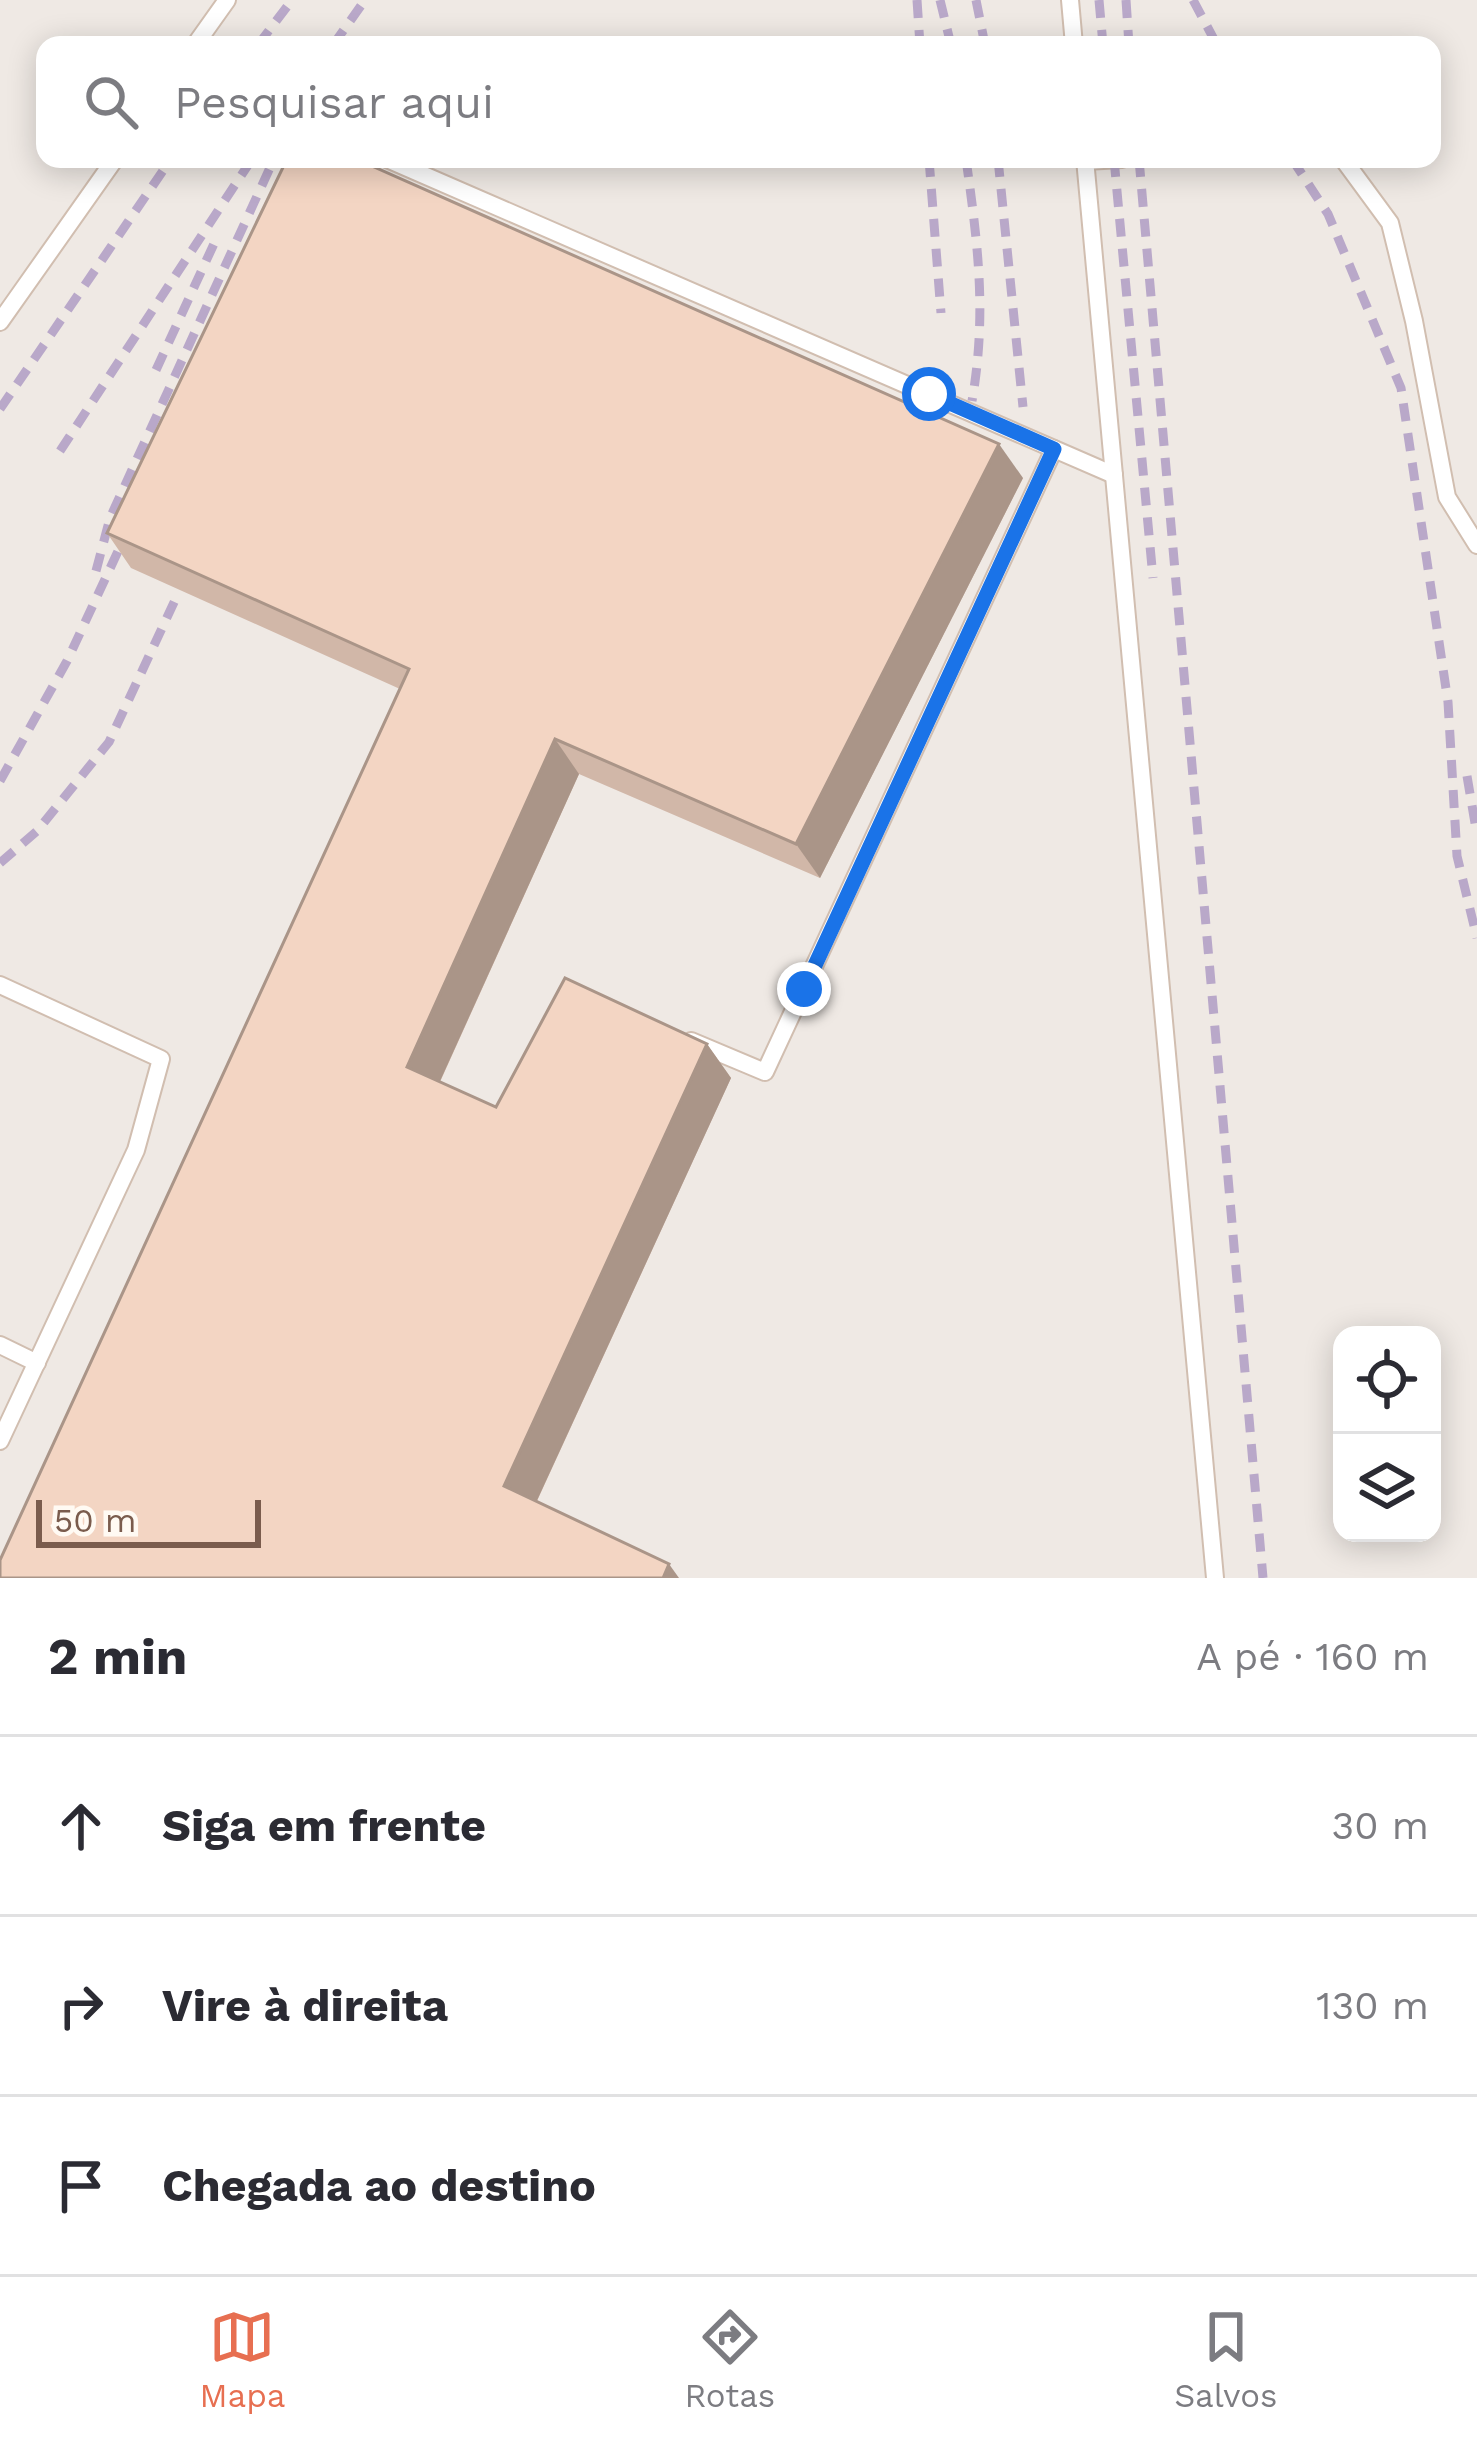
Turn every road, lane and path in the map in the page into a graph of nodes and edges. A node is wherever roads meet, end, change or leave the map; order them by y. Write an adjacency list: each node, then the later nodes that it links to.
1 (227, 0): 3 (lane)
2 (1070, 0): 4 (lane)
3 (202, 36)
4 (1073, 36)
5 (109, 168): 9 (lane)
6 (408, 168): 10 (lane)
7 (1086, 168): 11 (lane)
8 (1350, 168): 12 (lane)
9 (0, 322)
10 (1054, 449): 11 (lane); 14 (lane)
11 (1114, 475): 18 (lane)
12 (1477, 545)
13 (0, 986): 16 (lane)
14 (680, 1036)
15 (0, 1345): 16 (lane)
16 (37, 1363): 17 (lane)
17 (0, 1441)
18 (1215, 1578)

